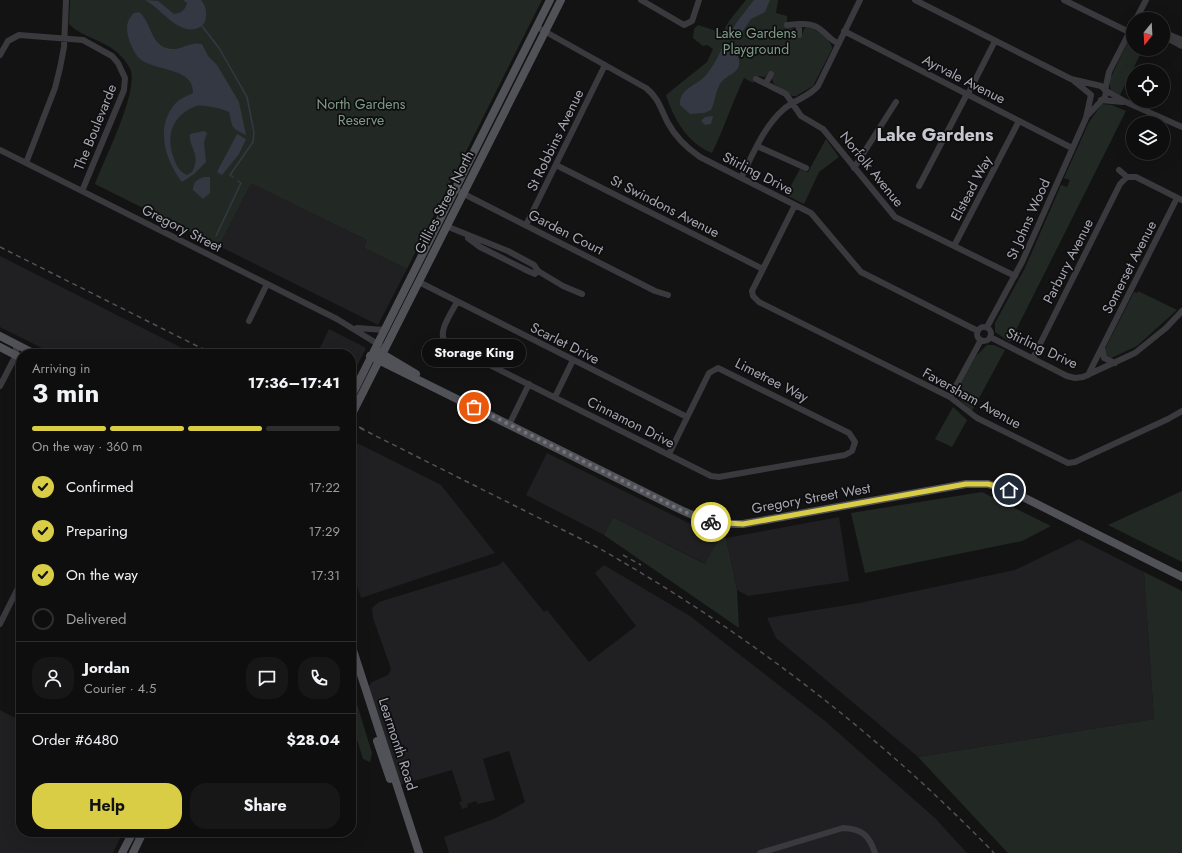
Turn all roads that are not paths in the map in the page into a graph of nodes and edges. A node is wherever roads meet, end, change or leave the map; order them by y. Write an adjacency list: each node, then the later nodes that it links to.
1 (66, 0): 19 (street)
2 (550, 0): 13 (main road, Gillies Street North)
3 (561, 0): 14 (main road, Gillies Street North)
4 (641, 0): 5 (street)
5 (699, 0)
6 (860, 0): 15 (street)
7 (914, 0): 22 (street)
8 (1064, 0): 16 (street)
9 (1146, 0): 10 (street)
10 (1140, 12)
11 (799, 24): 12 (street); 17 (street); 24 (street)
12 (787, 25)
13 (537, 27): 14 (street, Stirling Drive); 56 (main road, Gillies Street North)
14 (545, 31): 27 (street, Stirling Drive); 58 (main road, Gillies Street North)
15 (844, 31): 24 (street); 35 (street, Ayrvale Avenue)
16 (1126, 31)
17 (799, 35)
18 (1170, 37): 23 (street)
19 (64, 38): 26 (street); 48 (street); 57 (street, The Boulevarde)
20 (1126, 38): 28 (street)
21 (1170, 39): 25 (street)
22 (995, 40): 31 (street); 35 (street)
23 (1182, 40)
24 (838, 43): 40 (street)
25 (1182, 46)
26 (0, 55)
27 (605, 65): 49 (street, St Robbins Avenue); 54 (street, Stirling Drive)
28 (1109, 72): 33 (street); 34 (street)
29 (771, 74): 32 (street)
30 (756, 79): 32 (street, Norfolk Avenue)
31 (1071, 79): 33 (street); 36 (street)
32 (766, 83): 40 (street, Norfolk Avenue)
33 (1096, 86): 34 (street); 36 (street)
34 (1105, 90): 37 (street); 39 (street)
35 (967, 94): 43 (street, Ayrvale Avenue); 55 (street)
36 (1091, 94): 37 (street); 42 (street, St Johns Wood)
37 (1101, 100): 39 (street); 42 (street, St Johns Wood)
38 (896, 102): 51 (street)
39 (1126, 102)
40 (792, 103): 45 (street); 51 (street, Norfolk Avenue)
41 (1139, 108): 44 (street)
42 (1086, 118): 46 (street, St Johns Wood)
43 (1019, 120): 46 (street, Ayrvale Avenue); 64 (street, Elstead Way)
44 (1182, 127)
45 (757, 146): 50 (street); 54 (street)
46 (1072, 148): 71 (street, St Johns Wood)
47 (0, 150): 48 (street, Gregory Street)
48 (24, 162): 57 (street, Gregory Street)
49 (556, 165): 61 (street, St Robbins Avenue); 68 (street, St Swindons Avenue)
50 (806, 168)
51 (854, 168): 64 (street, Norfolk Avenue)
52 (1119, 170): 53 (street)
53 (1128, 177): 59 (street); 96 (street, Parbury Avenue)
54 (741, 178): 60 (street, Stirling Drive)
55 (919, 186)
56 (455, 190): 58 (street, Garden Court); 83 (main road, Gillies Street North)
57 (82, 191): 73 (street, Gregory Street)
58 (463, 194): 61 (street, Garden Court); 62 (main road, Gillies Street North)
59 (1180, 199): 89 (street, Somerset Avenue)
60 (795, 204): 68 (street); 84 (street, Stirling Drive)
61 (526, 225): 77 (street, Garden Court)
62 (446, 226): 63 (street); 72 (main road, Gillies Street North)
63 (457, 231): 65 (street); 66 (street)
64 (954, 246): 71 (street, Norfolk Avenue)
65 (508, 251): 66 (street); 67 (street)
66 (503, 259): 69 (street)
67 (532, 264): 69 (street); 70 (street)
68 (763, 269): 106 (street, Faversham Avenue)
69 (528, 271): 70 (street)
70 (538, 271): 76 (street)
71 (1015, 276): 82 (street, St Johns Wood)
72 (419, 282): 74 (street, Scarlet Drive); 75 (main road, Gillies Street North)
73 (267, 284): 80 (street); 81 (street, Gregory Street)
74 (432, 289): 75 (street); 78 (street, Scarlet Drive)
75 (414, 291): 95 (main road, Gillies Street North)
76 (582, 294)
77 (668, 295)
78 (457, 302): 98 (street, Scarlet Drive); 102 (street, Cinnamon Drive)
79 (1182, 311): 99 (street, Stirling Drive)
80 (249, 320)
81 (353, 327): 83 (street, Gregory Street); 93 (street, Gregory Street)
82 (987, 327): 84 (street); 86 (street)
83 (384, 330): 93 (main road, Gillies Street North)
84 (978, 331): 87 (street)
85 (0, 336): 88 (main road)
86 (990, 337): 87 (street); 96 (street, Stirling Drive)
87 (981, 340): 106 (street)
88 (16, 345): 91 (street); 92 (main road)
89 (1102, 347): 99 (street); 101 (street, Somerset Avenue)
90 (4, 349): 94 (main road); 100 (street)
91 (17, 349)
92 (24, 349)
93 (374, 350): 95 (main road, Gregory Street West); 104 (main road, Gillies Street North)
94 (16, 355)
95 (383, 355): 107 (main road, Gillies Street North); 110 (main road, Gregory Street West)
96 (1032, 358): 101 (street, Stirling Drive)
97 (16, 360): 100 (street)
98 (573, 360): 105 (street); 109 (street, Scarlet Drive)
99 (1115, 363): 101 (street, Stirling Drive)
100 (9, 368): 103 (street)
101 (1088, 375)
102 (529, 384): 105 (street, Cinnamon Drive); 110 (street)
103 (0, 386)
104 (356, 387)
105 (555, 397): 112 (street, Cinnamon Drive)
106 (950, 397): 108 (street, Faversham Avenue)
107 (356, 406)
108 (1182, 411)
109 (687, 417): 111 (street, Limetree Way); 112 (street, Limetree Way)
110 (509, 425): 113 (main road, Gregory Street West)
111 (855, 445): 112 (street, Cinnamon Drive)
112 (669, 454)
113 (1182, 577)
114 (16, 592): 115 (street)
115 (0, 624)
116 (356, 662): 118 (main road, Learmonth Road)
117 (356, 669): 118 (main road, Learmonth Road)
118 (360, 677): 119 (main road, Learmonth Road)
119 (393, 781): 124 (main road, Learmonth Road); 125 (main road, Learmonth Road)
120 (130, 837): 122 (main road)
121 (141, 837): 123 (main road)
122 (122, 853)
123 (133, 853)
124 (413, 853)
125 (419, 853)
126 (760, 853): 127 (street)
127 (875, 853)

